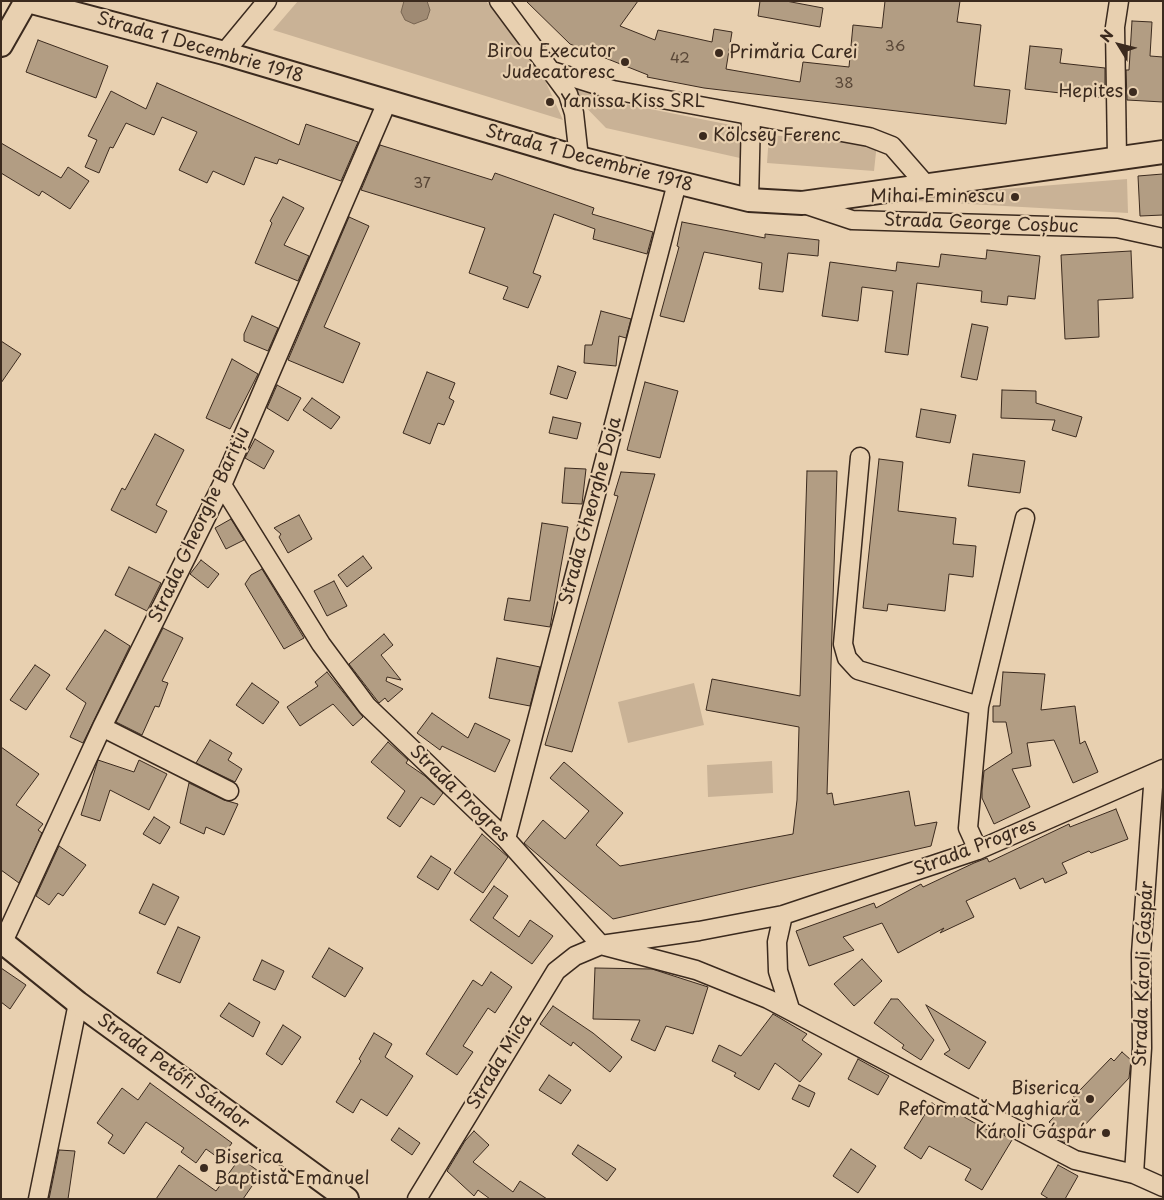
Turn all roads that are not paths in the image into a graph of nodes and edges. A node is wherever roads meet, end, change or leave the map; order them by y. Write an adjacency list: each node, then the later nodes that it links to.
1 (27, 1): 5 (main road); 6 (main road, Strada 1 Decembrie 1918)
2 (267, 1): 6 (street)
3 (499, 1): 7 (street)
4 (1119, 1): 12 (street)
5 (1, 45)
6 (224, 53): 8 (main road, Strada 1 Decembrie 1918)
7 (550, 70): 9 (street); 11 (street)
8 (387, 102): 11 (main road, Strada 1 Decembrie 1918); 19 (street, Strada Gheorghe Barițiu)
9 (751, 116): 14 (street); 15 (street)
10 (1163, 152): 12 (main road, Strada 1 Decembrie 1918)
11 (578, 158): 13 (main road, Strada 1 Decembrie 1918)
12 (1117, 158): 14 (main road, Strada 1 Decembrie 1918)
13 (676, 183): 15 (main road, Strada 1 Decembrie 1918); 25 (street, Strada Gheorghe Doja)
14 (927, 186): 16 (main road, Strada 1 Decembrie 1918)
15 (749, 200): 16 (main road, Strada 1 Decembrie 1918)
16 (802, 203): 17 (street, Strada George Coșbuc)
17 (1163, 238)
18 (860, 457): 21 (street)
19 (222, 485): 22 (street, Strada Gheorghe Barițiu); 25 (street, Strada Progres)
20 (1024, 518): 21 (street)
21 (978, 706): 26 (street)
22 (102, 727): 24 (street); 28 (street, Strada Gheorghe Barițiu)
23 (1158, 771): 26 (street, Strada Progres); 32 (street, Strada Károli Gáspár)
24 (229, 791)
25 (506, 839): 29 (street, Strada Progres)
26 (978, 850): 27 (street, Strada Progres)
27 (783, 916): 29 (street, Strada Progres); 31 (street)
28 (2, 942): 30 (main road, Strada Petőfi Sándor)
29 (601, 945): 31 (street); 36 (street, Strada Mica)
30 (78, 1003): 34 (street); 35 (main road, Strada Petőfi Sándor)
31 (790, 1009): 32 (street)
32 (1134, 1174): 33 (street)
33 (1163, 1188)
34 (38, 1199)
35 (347, 1199)
36 (417, 1199)

